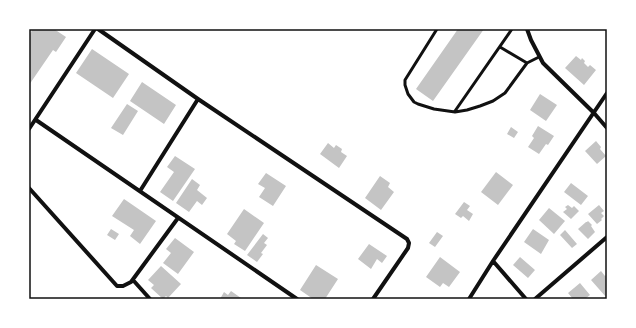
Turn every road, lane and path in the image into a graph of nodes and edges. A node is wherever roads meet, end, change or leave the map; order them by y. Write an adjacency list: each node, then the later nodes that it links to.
1 (96, 29): 9 (street); 12 (street)
2 (437, 29): 10 (lane)
3 (512, 29): 5 (lane)
4 (527, 29): 6 (street)
5 (500, 47): 7 (lane); 10 (lane)
6 (539, 57): 7 (lane); 11 (street)
7 (527, 63): 10 (lane)
8 (607, 93): 11 (street)
9 (198, 99): 16 (street); 23 (street)
10 (455, 112)
11 (594, 113): 13 (street); 19 (street)
12 (36, 120): 14 (street); 16 (street)
13 (607, 128)
14 (29, 130)
15 (29, 188): 20 (street)
16 (140, 191): 17 (street)
17 (178, 218): 20 (street); 22 (street)
18 (607, 236): 26 (street)
19 (493, 261): 24 (street); 25 (street)
20 (133, 280): 21 (street)
21 (150, 299)
22 (297, 299)
23 (373, 299)
24 (469, 299)
25 (526, 299)
26 (535, 299)

